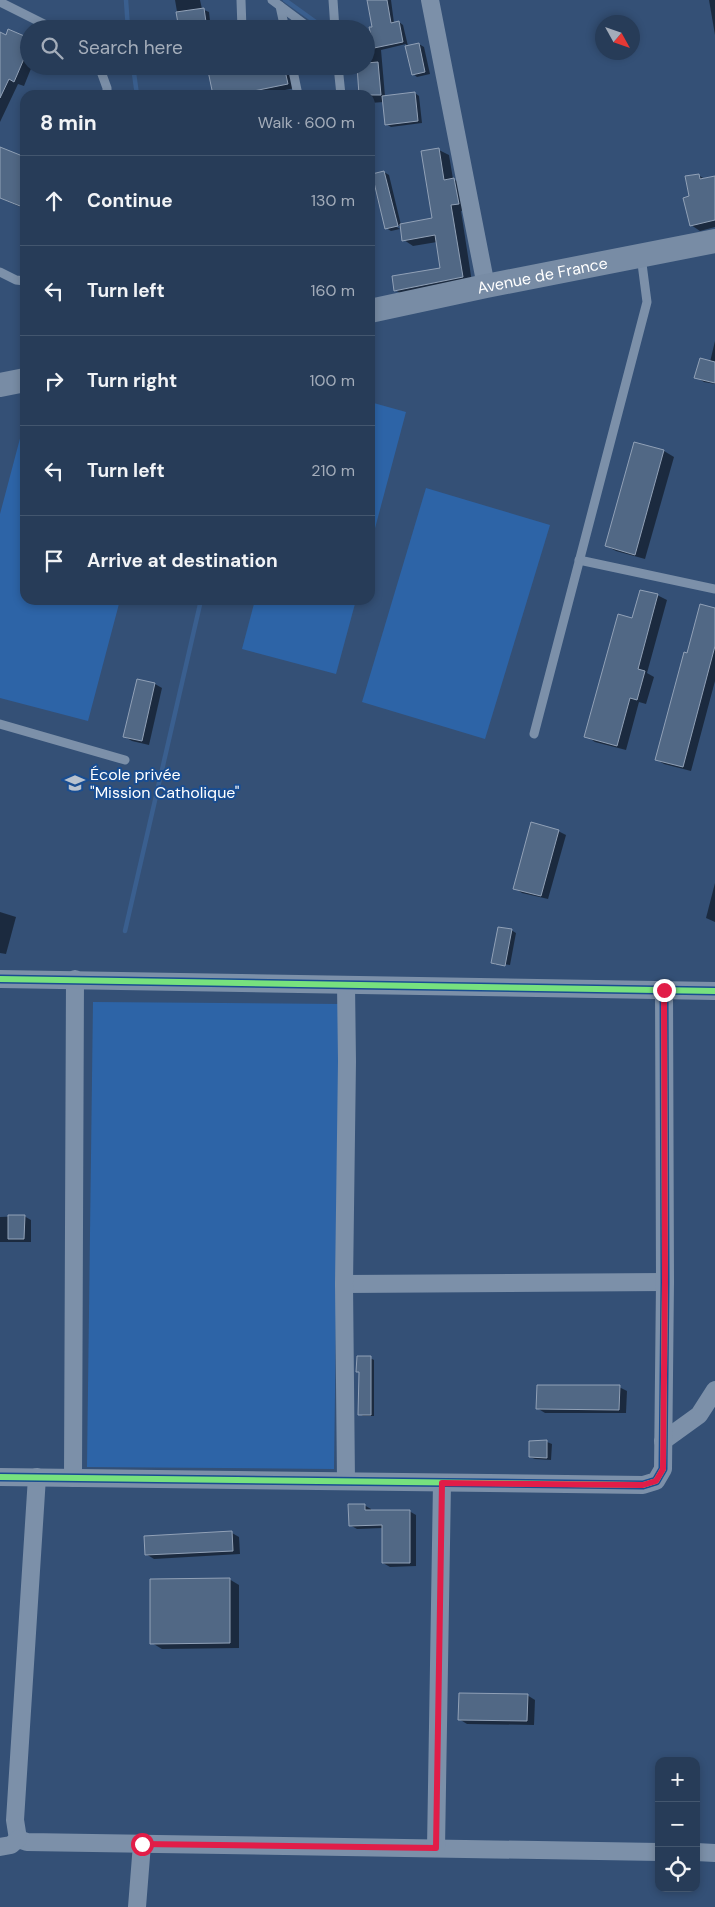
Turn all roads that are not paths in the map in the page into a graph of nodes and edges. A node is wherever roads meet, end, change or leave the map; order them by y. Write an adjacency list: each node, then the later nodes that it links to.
1 (240, 0): 8 (lane)
2 (272, 0): 6 (lane)
3 (333, 0): 11 (lane)
4 (430, 0): 22 (street)
5 (0, 2): 7 (lane)
6 (280, 6): 9 (lane); 10 (lane)
7 (36, 20)
8 (241, 20)
9 (282, 20)
10 (299, 20)
11 (334, 20)
12 (102, 75): 15 (lane)
13 (294, 75): 16 (lane)
14 (339, 75): 17 (lane)
15 (107, 90)
16 (297, 90)
17 (340, 90)
18 (715, 241): 19 (main road, Avenue de France)
19 (641, 255): 22 (main road, Avenue de France); 26 (lane)
20 (0, 272): 21 (lane)
21 (20, 280)
22 (486, 286): 23 (main road, Avenue de France)
23 (375, 310)
24 (20, 381): 25 (main road)
25 (0, 385)
26 (579, 560): 27 (lane); 29 (lane)
27 (715, 589)
28 (0, 724): 30 (lane)
29 (534, 734)
30 (124, 760)
31 (0, 979): 32 (street)
32 (75, 979): 33 (street); 42 (street)
33 (346, 985): 34 (street); 37 (street)
34 (664, 990): 35 (street); 36 (street)
35 (715, 991)
36 (665, 1282): 37 (street); 39 (street)
37 (344, 1284): 43 (street)
38 (715, 1390): 39 (street)
39 (663, 1441): 44 (street)
40 (0, 1477): 41 (street)
41 (37, 1477): 42 (street); 45 (street)
42 (73, 1478): 43 (street)
43 (346, 1482): 44 (street)
44 (442, 1483): 48 (street)
45 (18, 1839): 46 (street); 47 (street)
46 (142, 1844): 48 (street); 52 (street)
47 (0, 1847)
48 (436, 1848): 49 (street)
49 (655, 1852)
50 (700, 1852): 51 (street)
51 (715, 1853)
52 (137, 1907)

